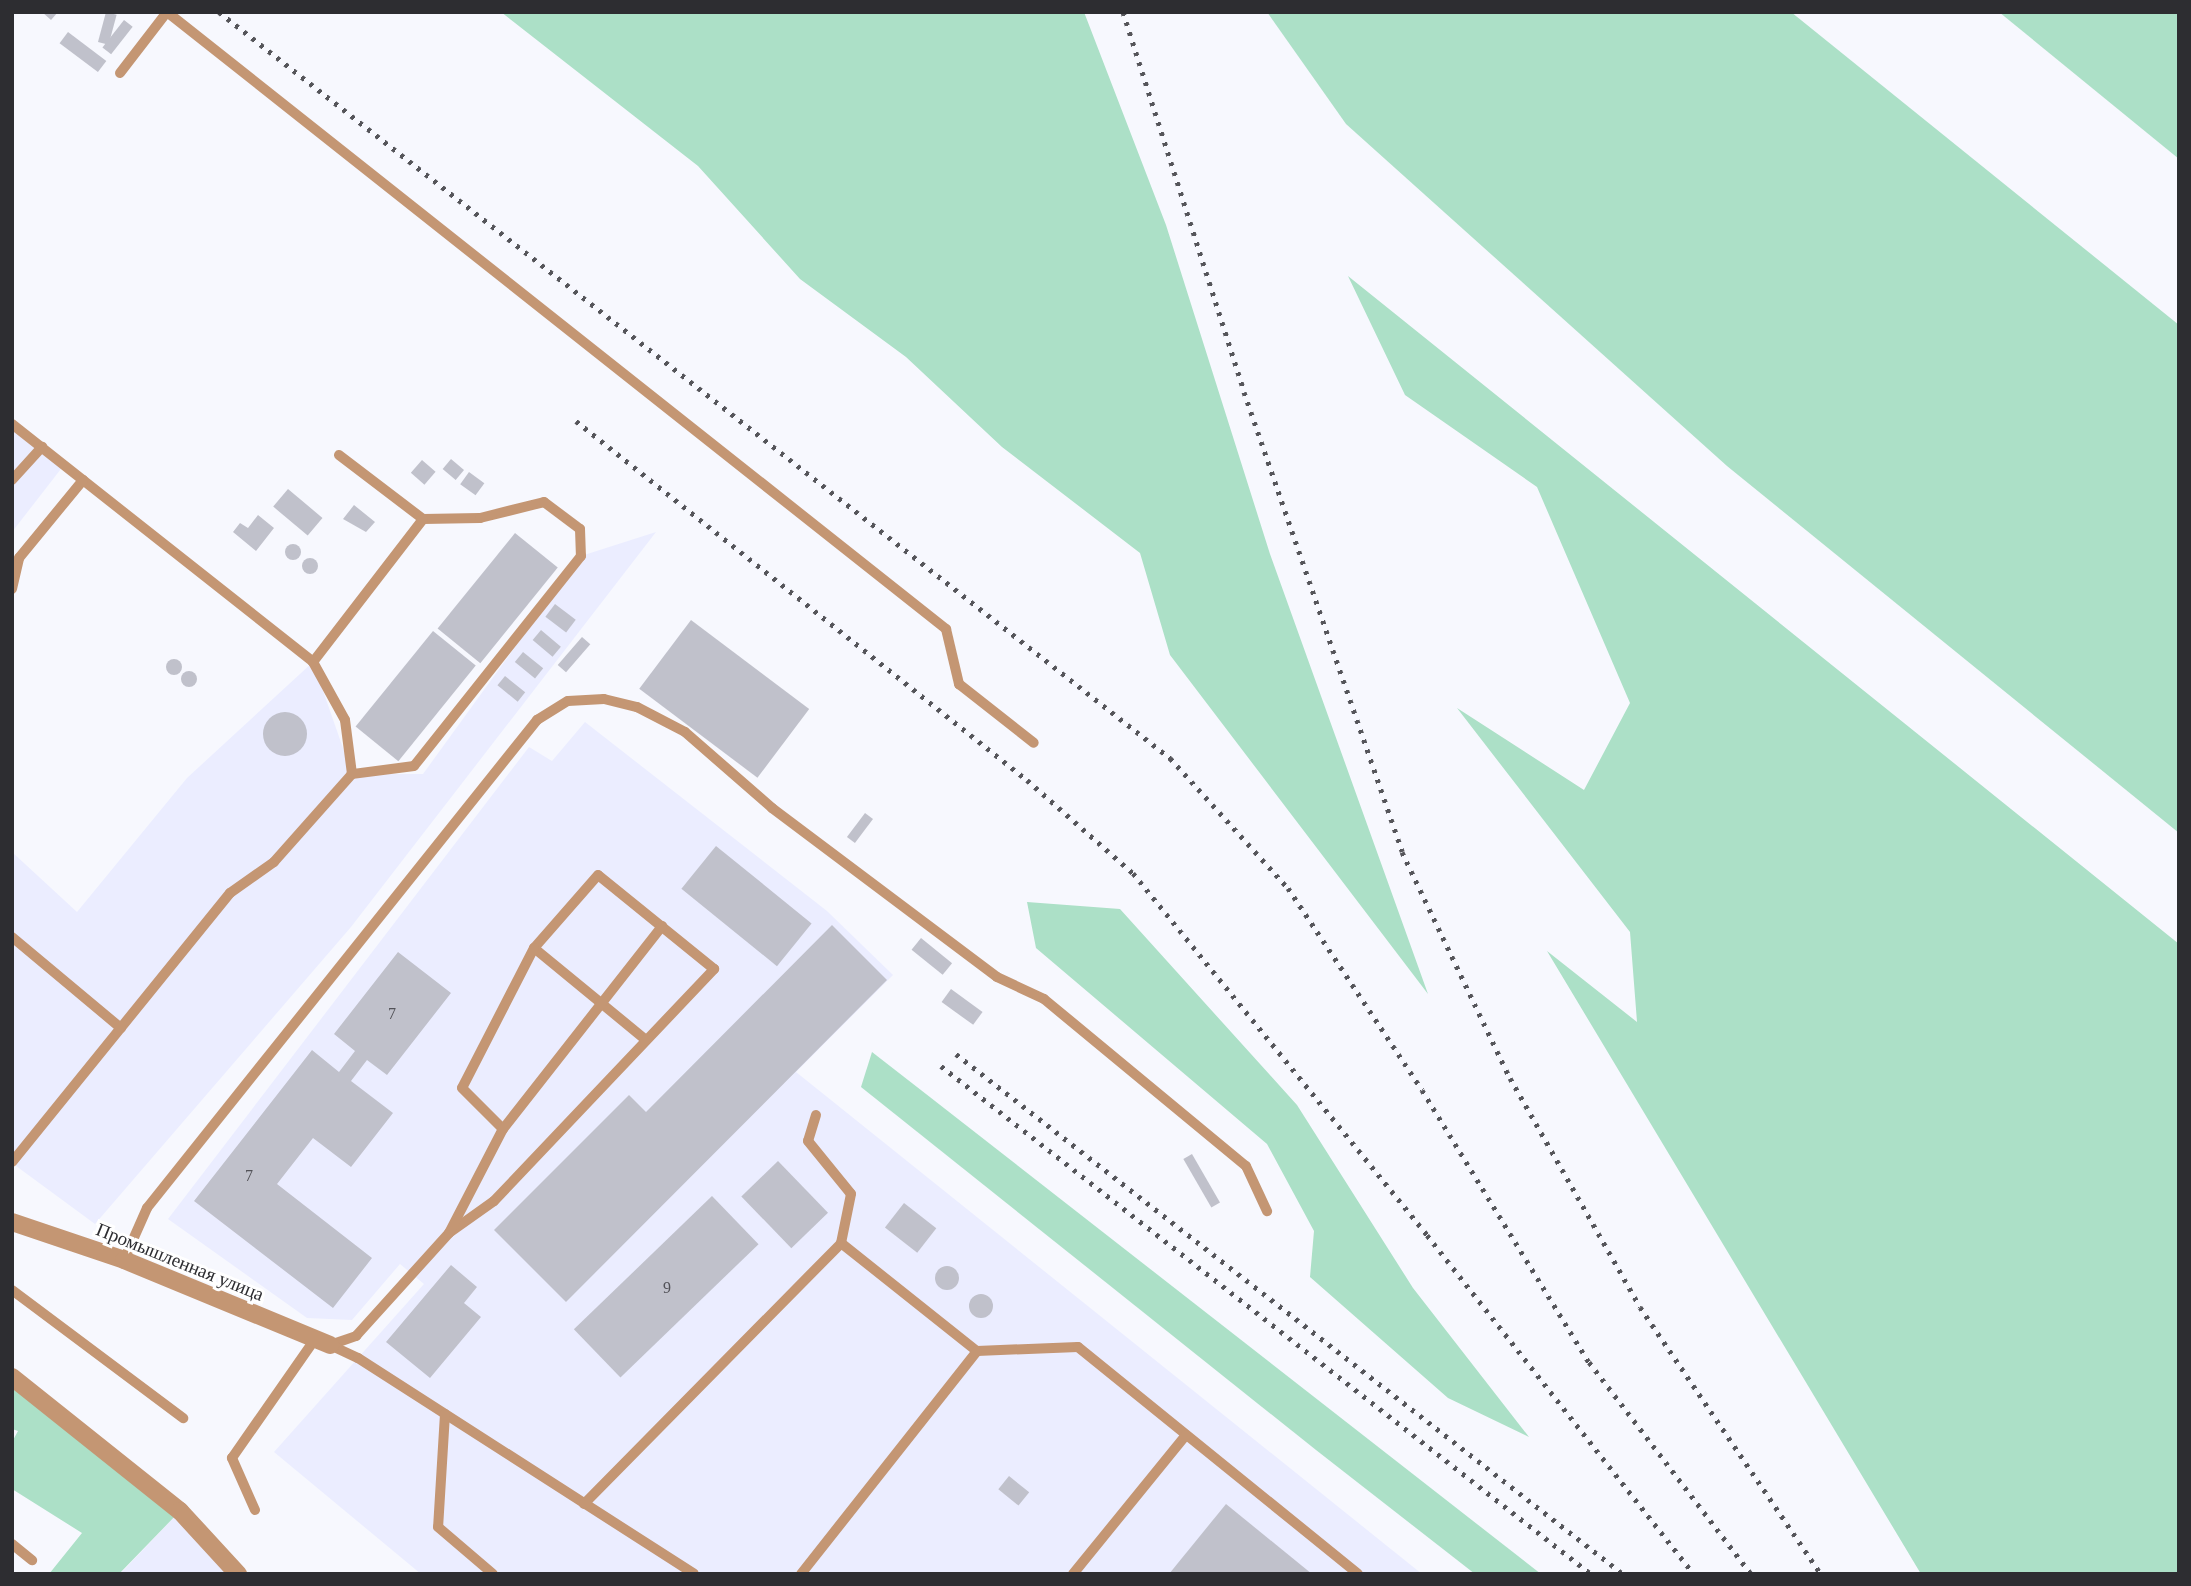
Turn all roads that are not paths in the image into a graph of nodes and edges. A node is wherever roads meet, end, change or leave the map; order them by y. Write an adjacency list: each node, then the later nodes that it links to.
1 (167, 12): 2 (lane); 11 (lane)
2 (120, 73)
3 (12, 424): 4 (lane)
4 (42, 447): 6 (lane); 7 (lane)
5 (339, 456): 8 (lane)
6 (12, 480)
7 (83, 480): 9 (lane); 10 (lane)
8 (423, 519): 10 (lane); 12 (lane)
9 (12, 589)
10 (313, 662): 12 (lane)
11 (1034, 743)
12 (352, 774): 17 (lane)
13 (662, 926): 15 (lane); 16 (lane); 18 (lane)
14 (12, 937): 17 (lane)
15 (534, 948): 16 (lane); 20 (lane)
16 (601, 1004): 18 (lane); 20 (lane)
17 (121, 1028): 21 (lane)
18 (646, 1040): 24 (lane)
19 (816, 1115): 25 (lane)
20 (503, 1129): 24 (lane)
21 (12, 1162)
22 (1267, 1211): 26 (lane)
23 (12, 1222): 26 (street, Промышленная улица)
24 (449, 1233): 28 (lane)
25 (841, 1243): 29 (lane); 34 (lane)
26 (124, 1260): 28 (street, Промышленная улица)
27 (12, 1290): 32 (lane)
28 (323, 1342): 31 (lane); 35 (lane)
29 (977, 1351): 33 (lane); 41 (lane)
30 (12, 1377): 38 (street)
31 (445, 1414): 34 (lane); 39 (lane)
32 (183, 1418)
33 (1186, 1435): 42 (lane); 43 (lane)
34 (584, 1504): 40 (lane)
35 (255, 1510)
36 (12, 1544): 37 (lane)
37 (32, 1560)
38 (238, 1574)
39 (492, 1574)
40 (694, 1574)
41 (802, 1574)
42 (1073, 1574)
43 (1358, 1574)

